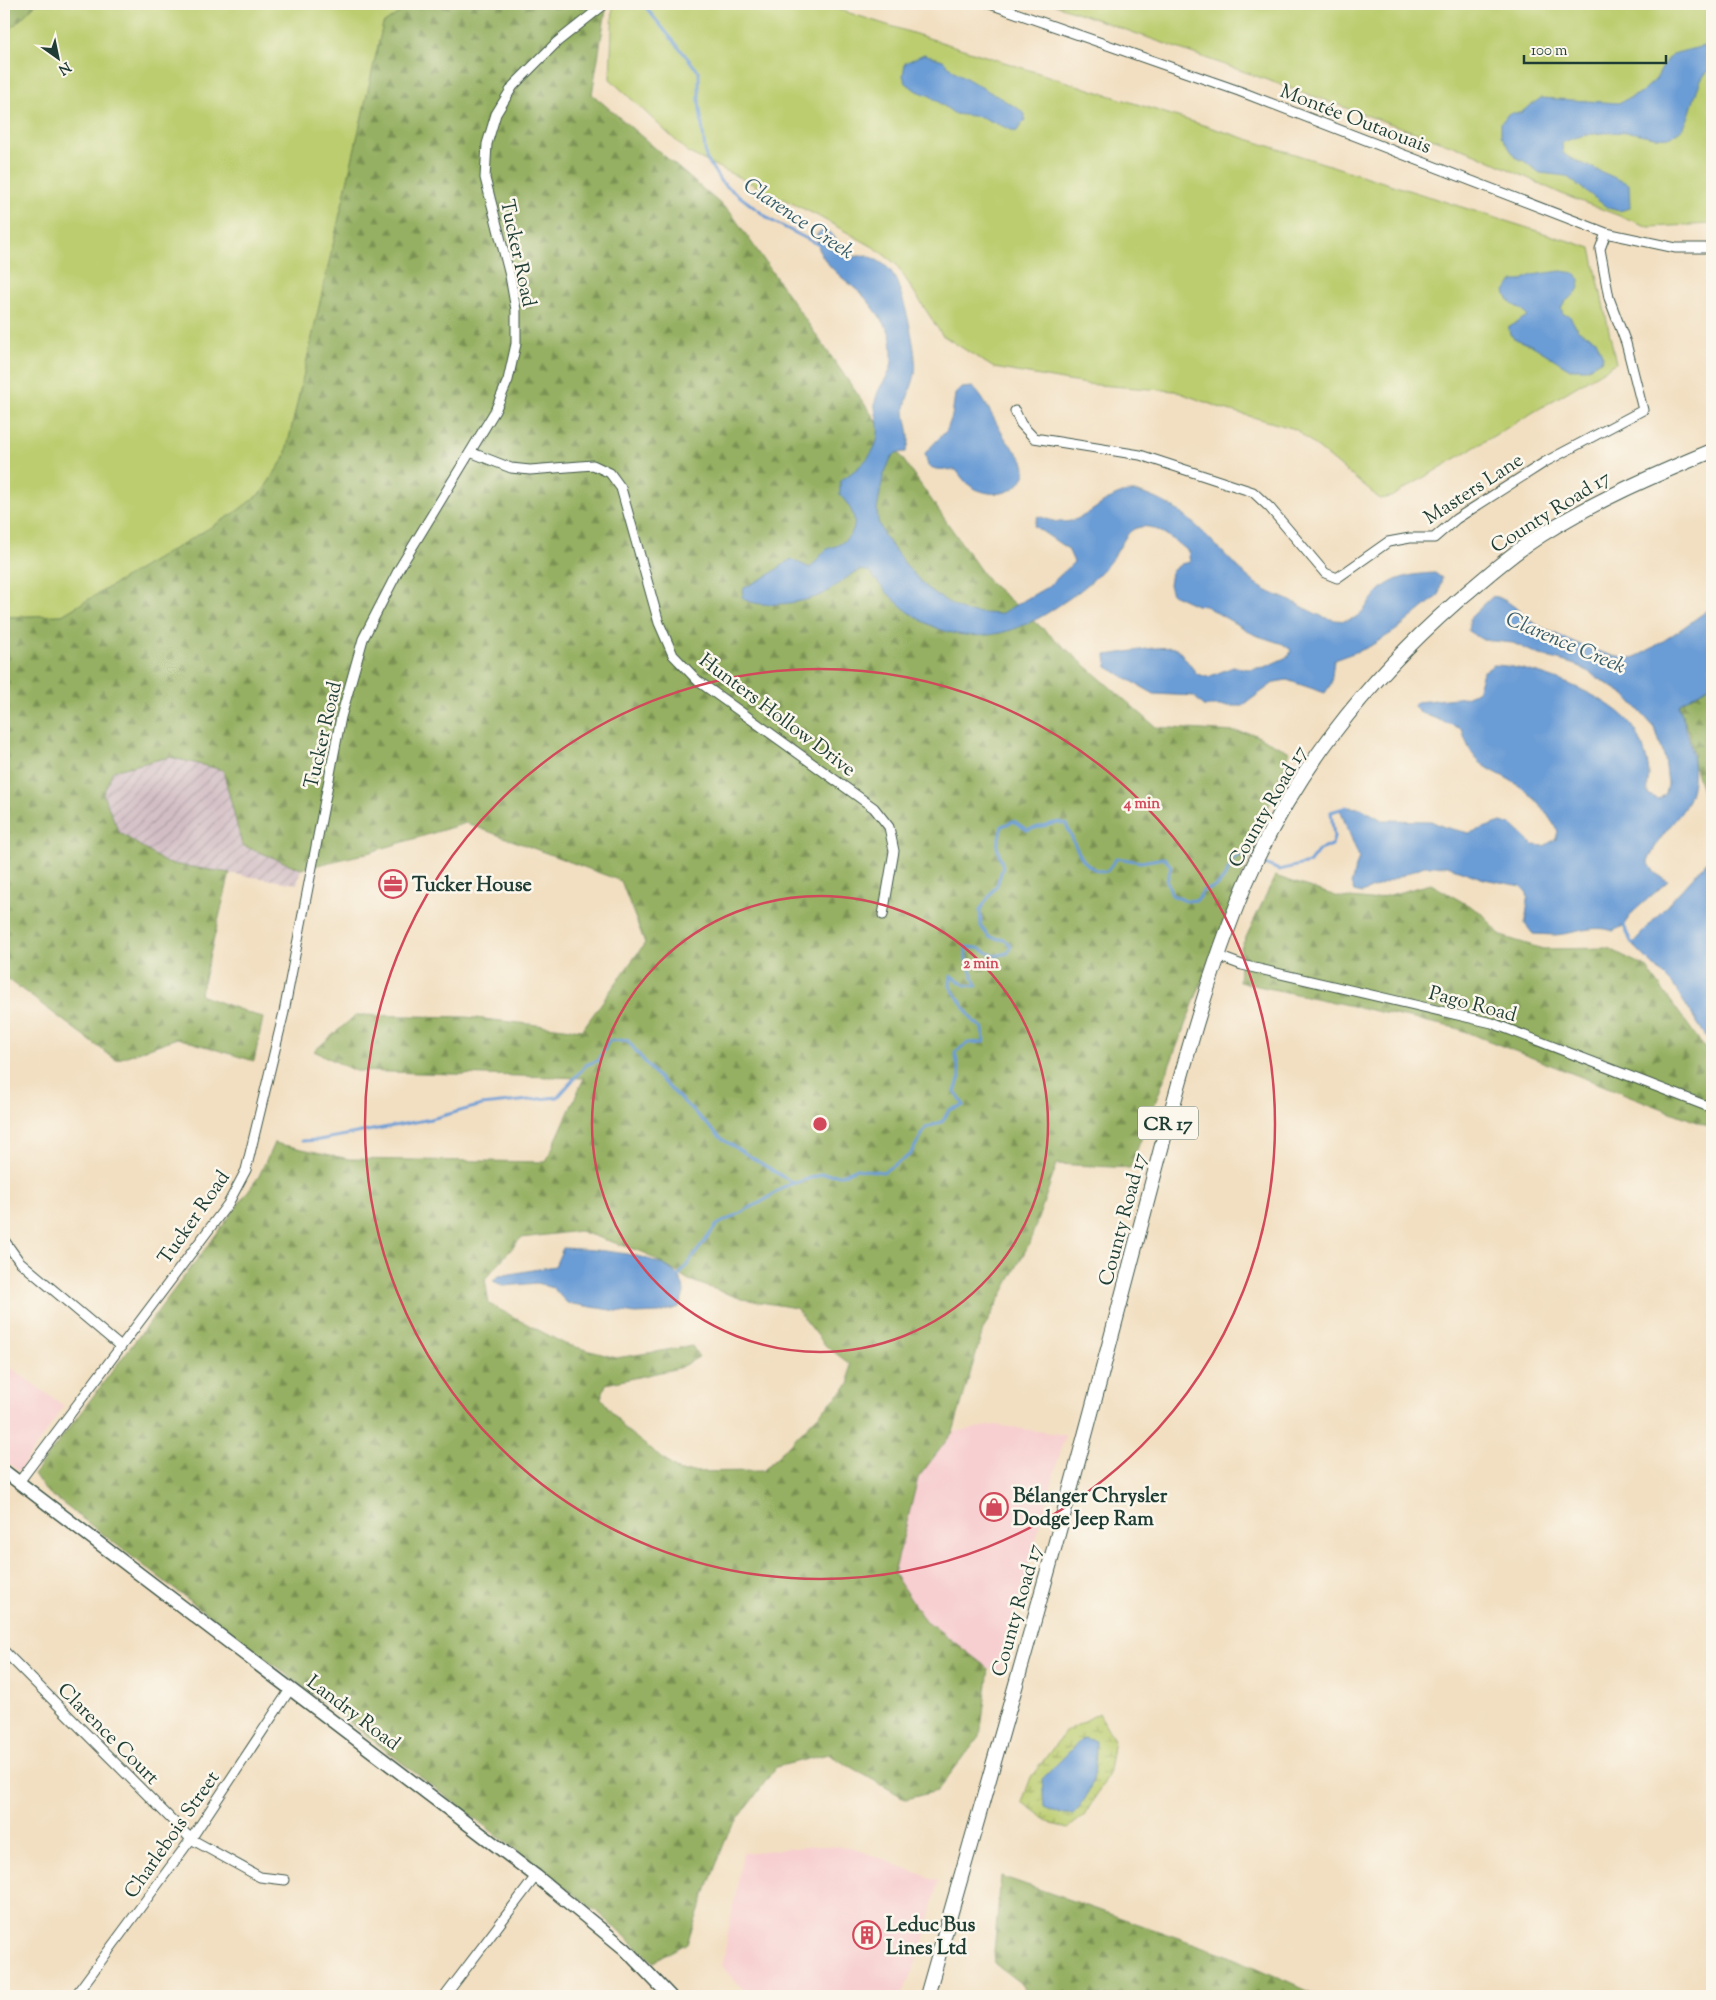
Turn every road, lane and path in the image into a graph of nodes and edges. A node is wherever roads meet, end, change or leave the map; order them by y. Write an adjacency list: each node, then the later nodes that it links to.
1 (605, 4): 7 (street, Tucker Road)
2 (990, 4): 3 (street, Montée Outaouais)
3 (1606, 233): 4 (street, Montée Outaouais); 5 (street, Masters Lane)
4 (1712, 248)
5 (1014, 411)
6 (1712, 451): 9 (main road, County Road 17 / CR 17)
7 (470, 452): 8 (street, Hunters Hollow Drive); 12 (street, Tucker Road)
8 (883, 915)
9 (1218, 956): 10 (street, Pago Road); 23 (main road, County Road 17 / CR 17)
10 (1712, 1108)
11 (4, 1240): 12 (street)
12 (121, 1347): 14 (street, Tucker Road)
13 (4, 1471): 14 (main road, Landry Road)
14 (19, 1482): 16 (main road, Landry Road)
15 (4, 1651): 17 (street, Clarence Court)
16 (291, 1688): 17 (street, Charlebois Street); 18 (main road, Landry Road)
17 (191, 1839): 19 (street, Clarence Court); 21 (street, Charlebois Street)
18 (536, 1876): 20 (street); 22 (main road, Landry Road)
19 (285, 1880)
20 (449, 1995)
21 (75, 1996)
22 (670, 1996)
23 (927, 1996)

